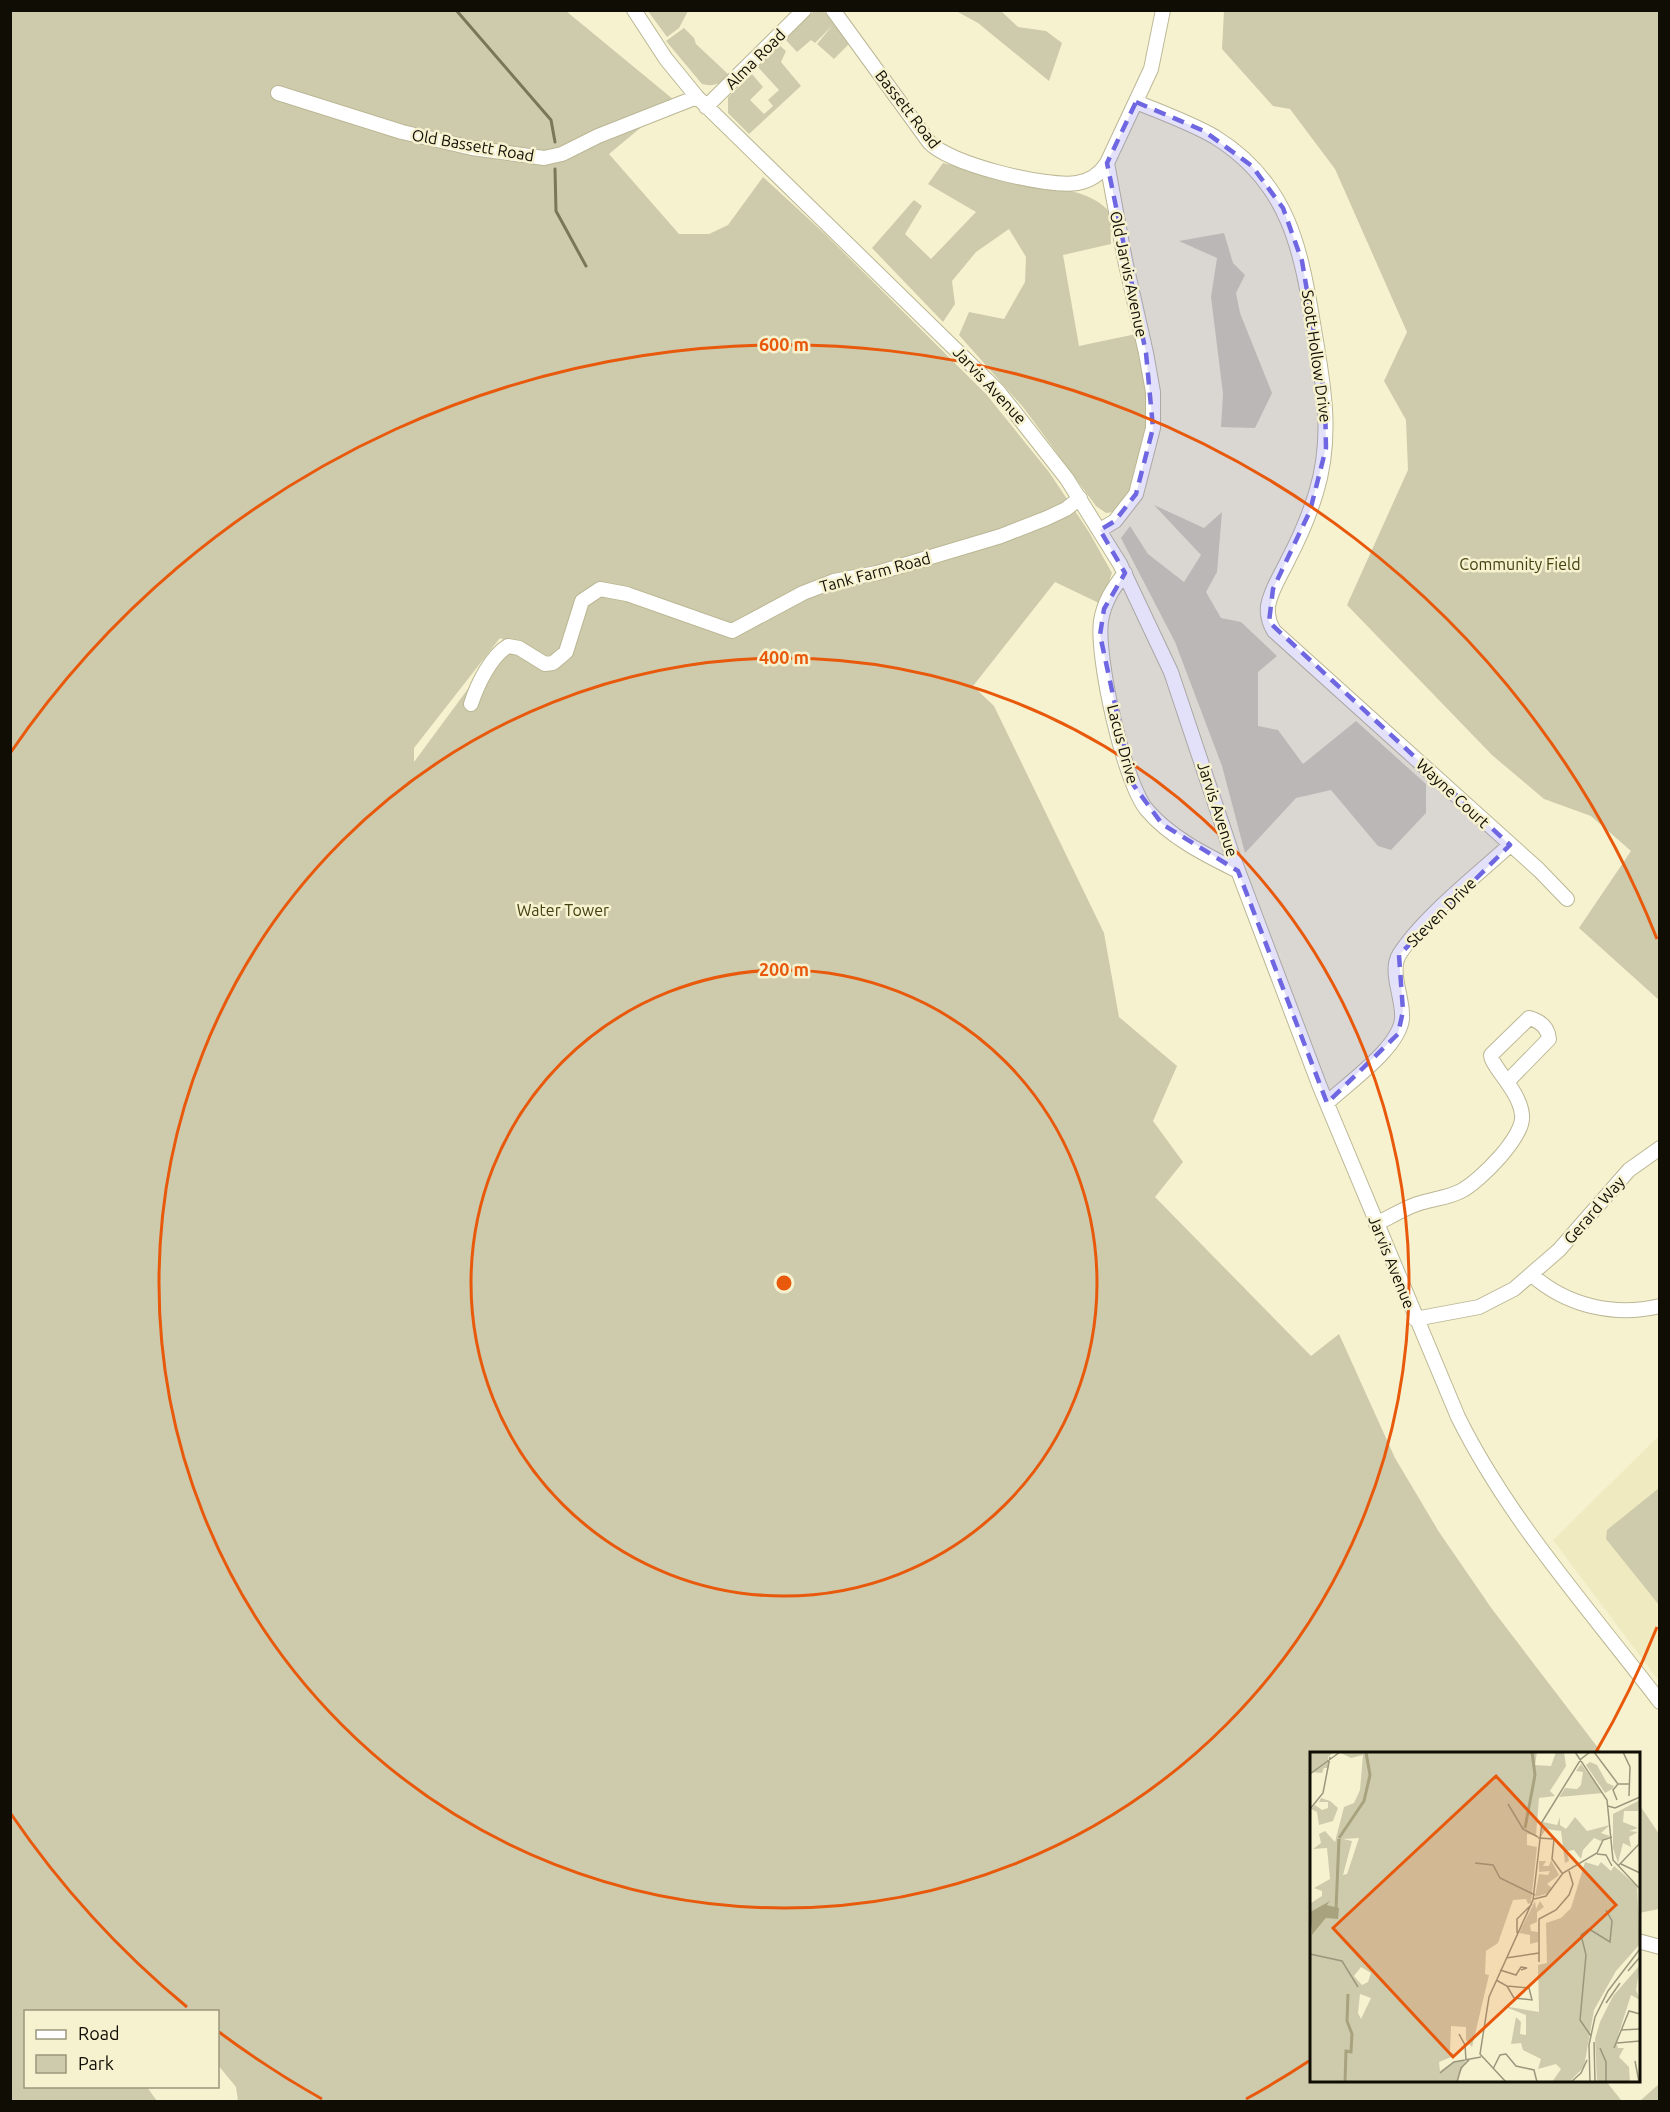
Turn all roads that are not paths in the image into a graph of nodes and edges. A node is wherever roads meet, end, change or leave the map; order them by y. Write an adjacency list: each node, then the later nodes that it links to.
1 (634, 10): 6 (street, Jarvis Avenue)
2 (804, 10): 6 (street, Alma Road)
3 (833, 10): 8 (street, Bassett Road)
4 (1163, 10): 7 (street)
5 (278, 93): 6 (street, Old Bassett Road)
6 (702, 102): 9 (street, Jarvis Avenue)
7 (1136, 102): 8 (street); 12 (street, Scott Hollow Drive)
8 (1107, 164): 10 (street, Old Jarvis Avenue)
9 (1080, 498): 10 (street, Jarvis Avenue); 13 (street, Tank Farm Road)
10 (1100, 530): 11 (street, Jarvis Avenue)
11 (1125, 573): 15 (street, Jarvis Avenue); 15 (street, Lacus Drive)
12 (1337, 689): 14 (street, Wayne Court)
13 (471, 704)
14 (1509, 845): 16 (street, Wayne Court); 18 (street, Steven Drive)
15 (1238, 871): 18 (street, Jarvis Avenue)
16 (1567, 899)
17 (1508, 1081): 17 (street); 20 (street)
18 (1327, 1103): 20 (street, Jarvis Avenue)
19 (1659, 1148): 21 (street, Gerard Way)
20 (1376, 1224): 23 (street, Jarvis Avenue)
21 (1532, 1275): 22 (street); 23 (street, Gerard Way)
22 (1659, 1306)
23 (1415, 1319): 24 (street, Jarvis Avenue)
24 (1659, 1702)
25 (1640, 1942): 26 (street)
26 (1659, 1947)

